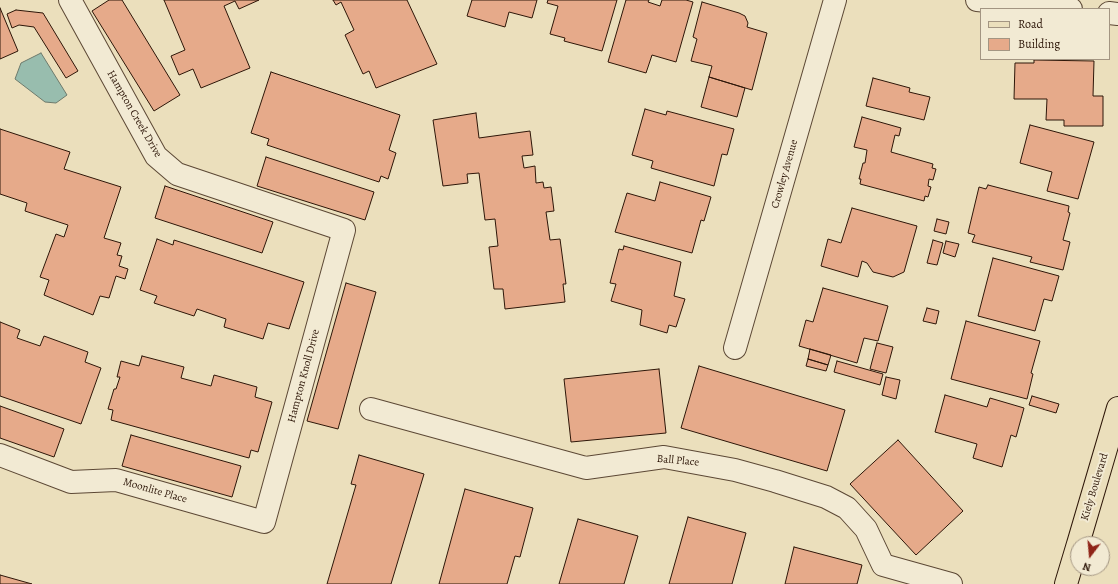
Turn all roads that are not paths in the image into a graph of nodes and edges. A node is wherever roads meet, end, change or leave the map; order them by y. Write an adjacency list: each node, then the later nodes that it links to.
1 (70, 0): 5 (street, Hampton Creek Drive)
2 (835, 0): 6 (street, Crowley Avenue)
3 (977, 0): 4 (street)
4 (1061, 8)
5 (344, 230): 11 (street, Hampton Knoll Drive)
6 (735, 348)
7 (1118, 408): 9 (main road, Kiely Boulevard)
8 (371, 409): 14 (street, Ball Place)
9 (1114, 441): 12 (main road, Kiely Boulevard)
10 (0, 455): 11 (street, Moonlite Place)
11 (264, 522)
12 (1081, 536)
13 (1070, 571): 15 (main road, Kiely Boulevard)
14 (951, 584)
15 (1066, 584)

